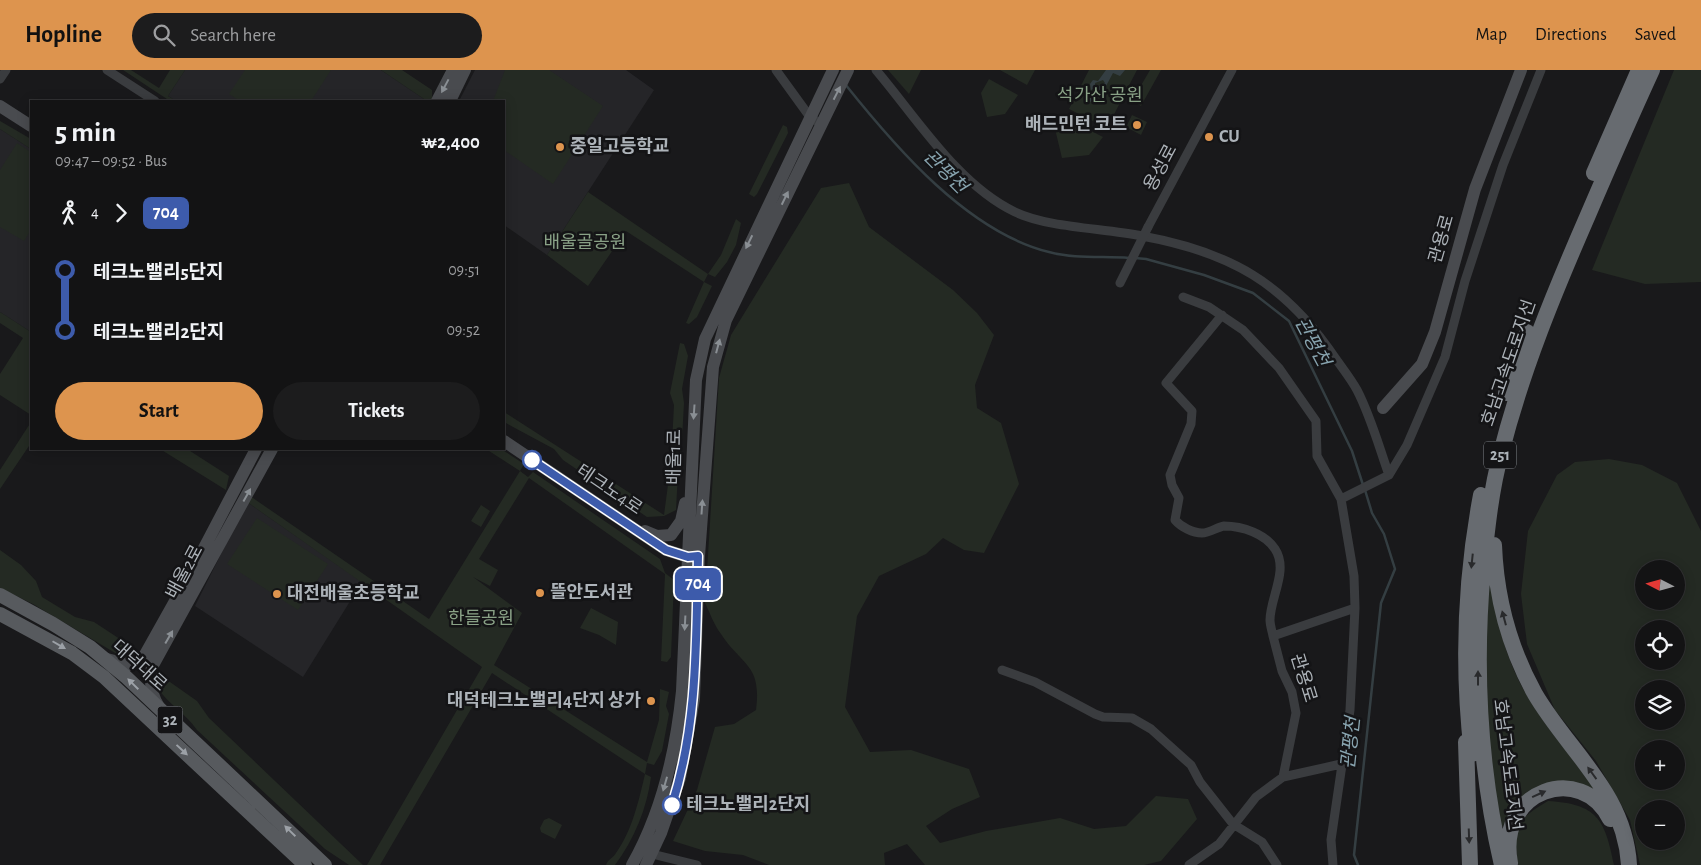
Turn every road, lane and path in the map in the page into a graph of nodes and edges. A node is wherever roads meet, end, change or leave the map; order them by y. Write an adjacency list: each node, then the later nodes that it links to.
1 (6, 70): 14 (street)
2 (107, 70): 15 (street)
3 (454, 70): 16 (main road, one-way to 16)
4 (465, 70): 17 (main road)
5 (776, 70): 19 (street)
6 (833, 70): 19 (main road, 배울1로)
7 (848, 70): 20 (main road, 배울1로, one-way to 7)
8 (876, 70): 30 (street)
9 (1232, 70): 22 (street, 용성로, bridge)
10 (1522, 70): 25 (main road, 관용로)
11 (1542, 70): 30 (street)
12 (1640, 70): 43 (highway, 호남고속도로지선 / 251, one-way to 43)
13 (1652, 70): 29 (highway, 호남고속도로지선 / 251)
14 (0, 79)
15 (153, 100)
16 (438, 100)
17 (450, 100)
18 (0, 106): 21 (main road)
19 (810, 117): 20 (street); 31 (main road, 배울1로, one-way to 31)
20 (823, 119): 34 (main road, 배울1로, one-way to 20)
21 (30, 125)
22 (1120, 283)
23 (1183, 297): 24 (street)
24 (1222, 314): 32 (street); 40 (street)
25 (1383, 408)
26 (505, 442): 33 (main road, 테크노4로)
27 (255, 450): 41 (main road, 배울2로)
28 (271, 450): 44 (main road, 배울2로, one-way to 28)
29 (1498, 465): 58 (highway, 호남고속도로지선 / 251, one-way to 29); 61 (highway, one-way to 29)
30 (1389, 475): 32 (street)
31 (693, 482): 33 (main road); 34 (main road, 배울1로)
32 (1345, 497): 37 (street)
33 (638, 531): 34 (main road, 테크노4로)
34 (693, 556): 49 (main road, 배울1로); 51 (main road, 배울1로, one-way to 51)
35 (0, 596): 39 (main road, 대덕대로 / 32)
36 (0, 605): 39 (main road)
37 (1355, 608): 40 (street, 관용로); 45 (street)
38 (0, 614): 48 (main road, 대덕대로 / 32, one-way to 48)
39 (53, 624): 41 (main road, 대덕대로 / 32)
40 (1273, 636): 46 (street, 관용로)
41 (103, 658): 44 (main road, 대덕대로 / 32, one-way to 41)
42 (1002, 670): 47 (street)
43 (1466, 683): 56 (highway, one-way to 56); 57 (highway, 호남고속도로지선 / 251)
44 (163, 713): 50 (main road, 대덕대로 / 32, one-way to 44)
45 (1341, 764): 46 (street); 55 (street)
46 (1283, 777): 47 (street)
47 (1233, 824): 53 (street); 54 (street)
48 (300, 860): 50 (main road, 대덕대로)
49 (649, 860): 52 (street)
50 (318, 864)
51 (632, 865)
52 (696, 865)
53 (1189, 865)
54 (1277, 865)
55 (1333, 865)
56 (1470, 865)
57 (1491, 865)
58 (1502, 865)
59 (1511, 865): 60 (highway, one-way to 60)
60 (1619, 865)
61 (1629, 865)

